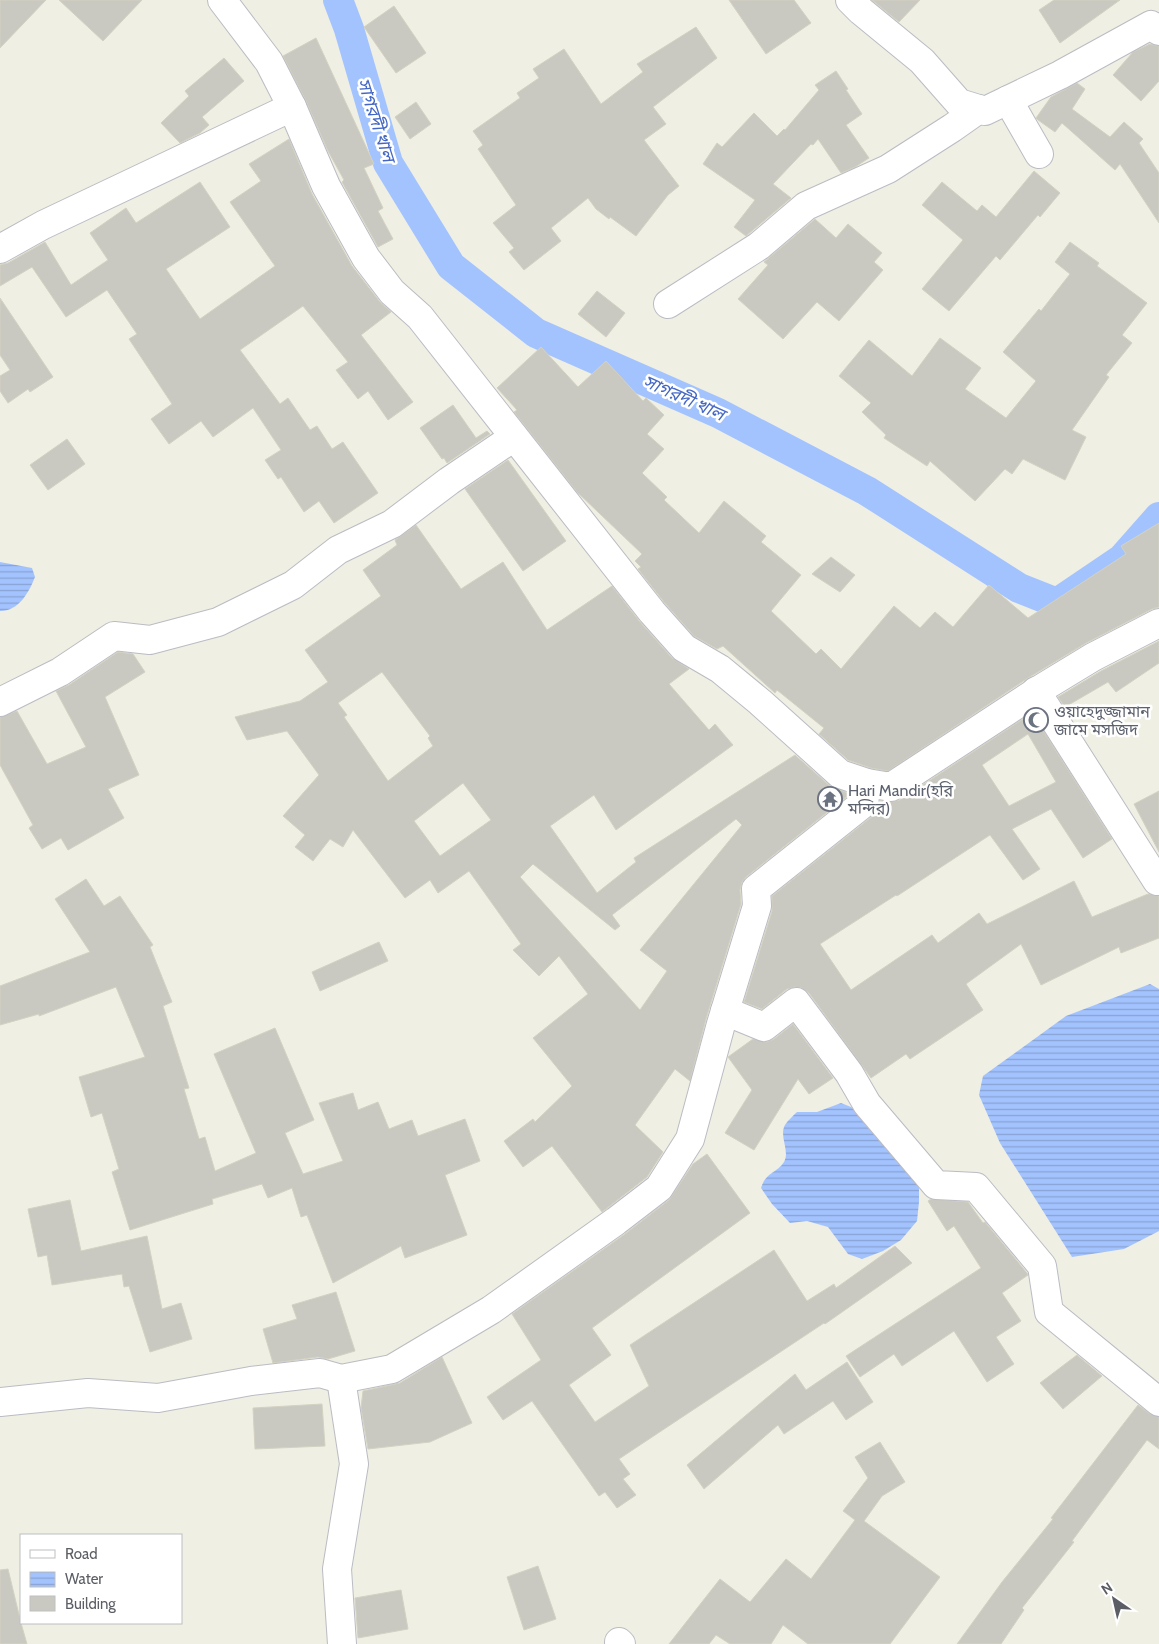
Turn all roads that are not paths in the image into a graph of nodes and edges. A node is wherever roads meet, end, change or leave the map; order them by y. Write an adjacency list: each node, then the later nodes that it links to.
1 (222, 0): 5 (street)
2 (850, 0): 6 (street)
3 (1159, 31): 4 (street)
4 (1008, 100): 6 (street); 7 (street)
5 (292, 107): 8 (street); 10 (street)
6 (979, 109): 9 (street)
7 (1039, 154)
8 (0, 249)
9 (668, 304)
10 (514, 437): 13 (street); 14 (street)
11 (1159, 623): 12 (street)
12 (1036, 692): 14 (street); 15 (street)
13 (0, 702)
14 (867, 784): 16 (street)
15 (1159, 880)
16 (724, 1011): 17 (street); 19 (street)
17 (341, 1379): 18 (street); 20 (street)
18 (0, 1402)
19 (1159, 1402)
20 (340, 1643)

